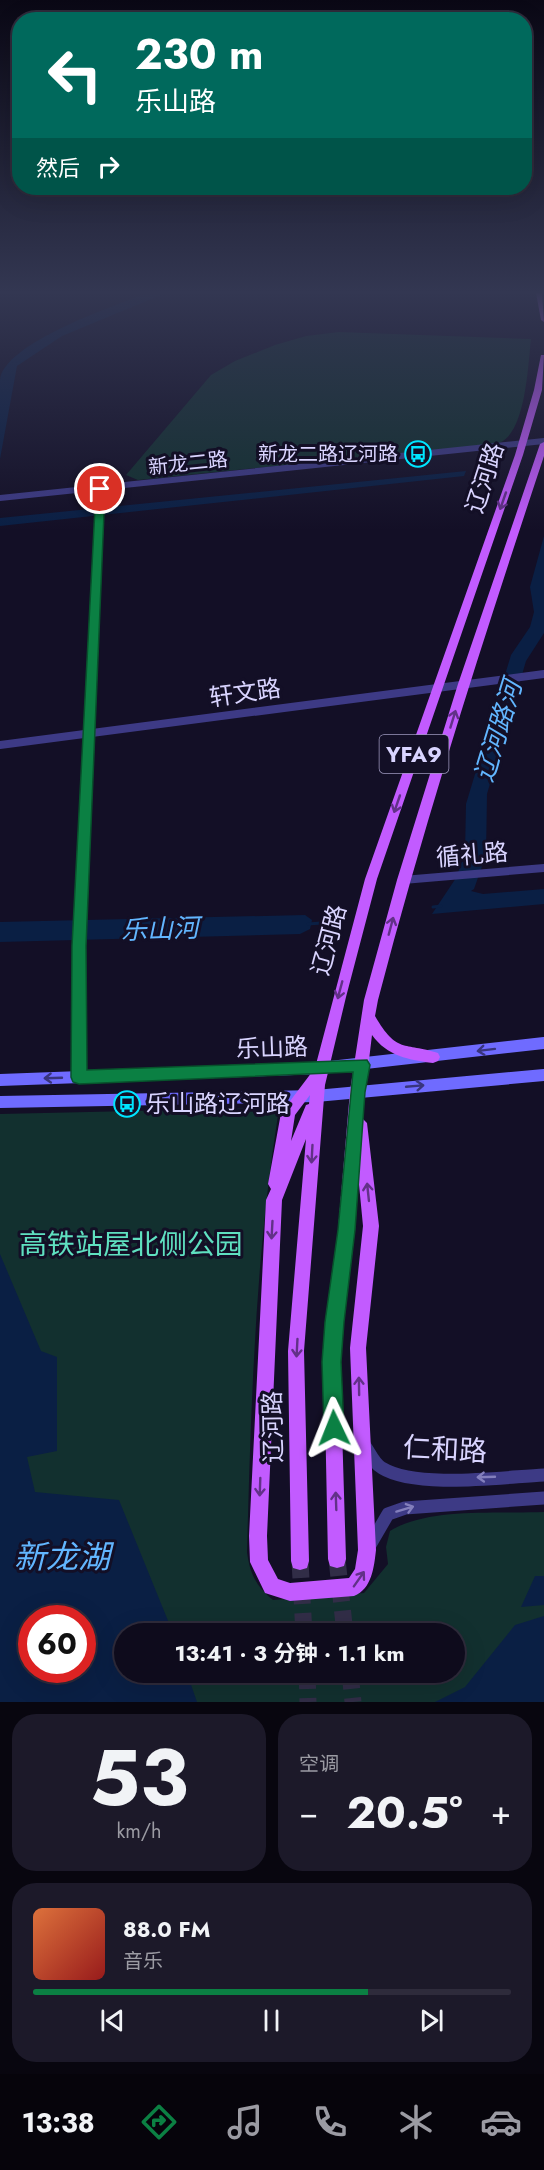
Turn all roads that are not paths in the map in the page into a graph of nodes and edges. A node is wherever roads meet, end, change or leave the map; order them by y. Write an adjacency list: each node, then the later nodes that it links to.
1 (541, 372): 2 (main road, 辽河路 / YFA9)
2 (522, 445): 3 (street, 新龙二路); 4 (street, 新龙二路); 8 (main road, 辽河路 / YFA9, one-way to 8)
3 (544, 445): 7 (main road, 辽河路 / YFA9)
4 (100, 489): 5 (street, 新龙二路); 9 (street)
5 (0, 498)
6 (544, 674): 7 (street, 轩文路)
7 (463, 684): 8 (street, 轩文路); 12 (main road, 辽河路 / YFA9, one-way to 7)
8 (437, 688): 9 (street, 轩文路); 17 (main road, 辽河路 / YFA9, one-way to 17)
9 (90, 734): 10 (street, 轩文路); 19 (street)
10 (0, 745)
11 (544, 868): 12 (street, 循礼路)
12 (403, 880): 13 (main road, 辽河路 / YFA9, one-way to 12)
13 (369, 1017): 15 (main road); 16 (main road, 辽河路 / YFA9)
14 (544, 1043): 15 (main road, 乐山路, one-way to 15)
15 (433, 1057): 16 (main road, 乐山路)
16 (362, 1065): 17 (main road, 乐山路); 21 (main road, 辽河路 / YFA9)
17 (321, 1068): 19 (main road, 乐山路); 22 (main road)
18 (544, 1075): 21 (main road, 乐山路, one-way to 18)
19 (79, 1077): 20 (main road, 乐山路, one-way to 20)
20 (0, 1080)
21 (357, 1092): 22 (main road, 乐山路); 24 (main road, one-way to 21); 28 (main road, 辽河路 / YFA9, one-way to 21)
22 (308, 1096): 23 (main road, 乐山路); 27 (main road, one-way to 27); 29 (main road, 辽河路, one-way to 29)
23 (0, 1102)
24 (360, 1439): 25 (street, 仁和路, one-way to 24); 27 (main road)
25 (544, 1475)
26 (544, 1498): 27 (street, 仁和路, one-way to 26)
27 (367, 1550)
28 (337, 1559)
29 (300, 1560)

